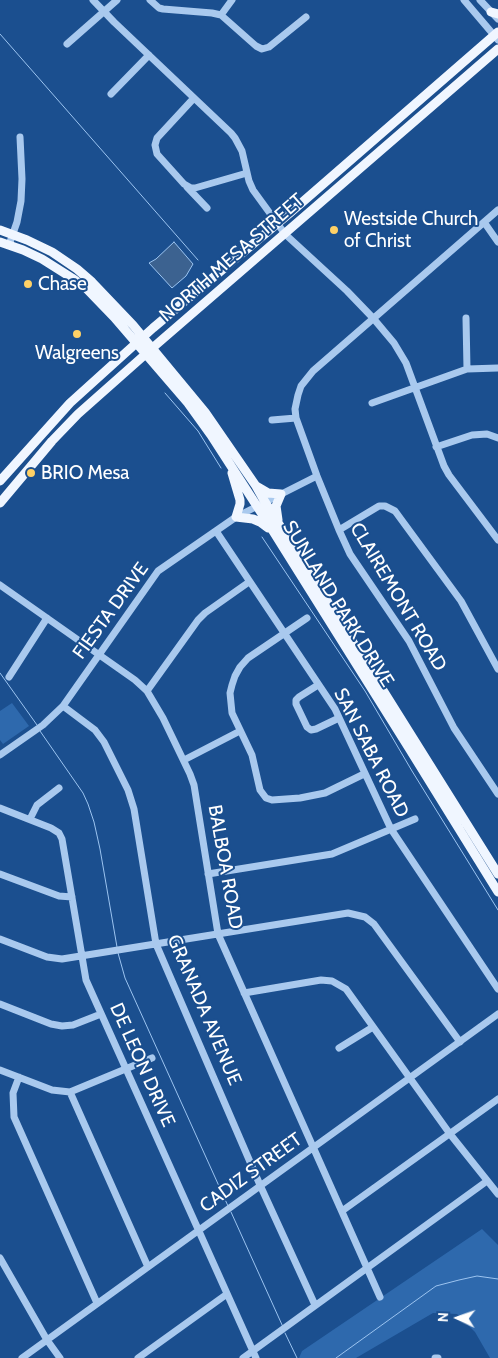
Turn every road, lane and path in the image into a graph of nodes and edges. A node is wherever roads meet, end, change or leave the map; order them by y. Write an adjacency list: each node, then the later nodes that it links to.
1 (93, 0): 7 (street)
2 (117, 0): 7 (street)
3 (150, 0): 9 (street)
4 (232, 0): 9 (street)
5 (464, 0): 12 (street)
6 (480, 0): 8 (street)
7 (104, 11): 13 (street); 15 (street)
8 (495, 13): 11 (street)
9 (221, 15): 10 (street)
10 (306, 16)
11 (498, 19)
12 (497, 36): 24 (main road, NORTH MESA STREET)
13 (67, 44)
14 (498, 49): 27 (main road, NORTH MESA STREET)
15 (148, 55): 16 (street); 17 (street)
16 (111, 94)
17 (194, 98): 19 (street); 20 (street)
18 (20, 137): 26 (street)
19 (247, 173): 20 (street); 24 (street)
20 (187, 187): 21 (street)
21 (207, 208)
22 (498, 210): 23 (street, CLAIREMONT ROAD)
23 (484, 222): 28 (street); 32 (street, CLAIREMONT ROAD)
24 (277, 223): 27 (street); 34 (main road, NORTH MESA STREET)
25 (0, 230): 26 (main road)
26 (13, 234): 29 (street); 30 (main road)
27 (285, 234): 32 (street); 35 (main road, NORTH MESA STREET)
28 (498, 242)
29 (4, 243): 31 (main road)
30 (77, 269): 31 (street); 34 (main road)
31 (72, 278): 34 (main road)
32 (373, 318): 38 (street); 43 (street, CLAIREMONT ROAD)
33 (466, 318): 37 (street)
34 (140, 340): 35 (main road, SUNLAND PARK DRIVE); 39 (main road, NORTH MESA STREET)
35 (149, 351): 41 (main road, NORTH MESA STREET); 42 (main road, SUNLAND PARK DRIVE)
36 (498, 368): 37 (street)
37 (467, 369): 38 (street)
38 (415, 387): 40 (street); 46 (street)
39 (70, 403): 41 (main road); 49 (main road, NORTH MESA STREET)
40 (372, 403)
41 (78, 414): 52 (main road, NORTH MESA STREET)
42 (201, 414): 47 (main road, SUNLAND PARK DRIVE); 50 (main road, SUNLAND PARK DRIVE)
43 (296, 418): 44 (street); 48 (street, CLAIREMONT ROAD)
44 (272, 420)
45 (498, 438): 46 (street)
46 (436, 447): 60 (street)
47 (228, 461): 55 (main road, SUNLAND PARK DRIVE); 56 (main road)
48 (317, 476): 53 (street, FIESTA DRIVE); 58 (street, CLAIREMONT ROAD)
49 (0, 481)
50 (256, 486): 53 (main road); 55 (main road, SUNLAND PARK DRIVE)
51 (0, 487): 52 (main road)
52 (7, 494): 54 (main road, NORTH MESA STREET)
53 (281, 494): 55 (street, FIESTA DRIVE); 57 (main road)
54 (0, 503)
55 (261, 504): 56 (street, FIESTA DRIVE); 57 (main road, SUNLAND PARK DRIVE)
56 (236, 517): 57 (main road); 59 (street, FIESTA DRIVE)
57 (276, 528): 85 (main road, SUNLAND PARK DRIVE); 86 (main road, SUNLAND PARK DRIVE)
58 (339, 530): 67 (street); 78 (street, CLAIREMONT ROAD)
59 (216, 531): 61 (street, SAN SABA ROAD); 66 (street, FIESTA DRIVE)
60 (498, 540)
61 (250, 582): 65 (street, SAN SABA ROAD); 70 (street)
62 (0, 585): 63 (street, BALBOA ROAD)
63 (47, 618): 66 (street, BALBOA ROAD); 68 (street)
64 (307, 618): 65 (street)
65 (284, 633): 69 (street, SAN SABA ROAD); 73 (street)
66 (99, 654): 70 (street, BALBOA ROAD); 71 (street, FIESTA DRIVE)
67 (498, 669)
68 (8, 677)
69 (318, 685): 72 (street, SAN SABA ROAD); 72 (street)
70 (147, 691): 75 (street, BALBOA ROAD)
71 (63, 706): 74 (street, FIESTA DRIVE); 90 (street, GRANADA AVENUE)
72 (339, 718): 76 (street, SAN SABA ROAD)
73 (240, 731): 75 (street); 76 (street)
74 (0, 755)
75 (184, 760): 84 (street, BALBOA ROAD)
76 (364, 774): 82 (street, SAN SABA ROAD)
77 (59, 788): 80 (street)
78 (498, 794)
79 (0, 808): 80 (street, DE LEON DRIVE)
80 (30, 819): 87 (street, DE LEON DRIVE)
81 (415, 819): 82 (street)
82 (391, 829): 84 (street); 92 (street, SAN SABA ROAD)
83 (0, 874): 87 (street)
84 (208, 874): 88 (street, BALBOA ROAD)
85 (498, 874)
86 (498, 892)
87 (72, 897): 91 (street, DE LEON DRIVE)
88 (218, 934): 90 (street); 93 (street, BALBOA ROAD); 98 (street)
89 (0, 939): 91 (street)
90 (156, 944): 91 (street); 110 (street, GRANADA AVENUE)
91 (82, 956): 95 (street, DE LEON DRIVE)
92 (498, 989)
93 (244, 993): 97 (street); 108 (street, BALBOA ROAD)
94 (0, 1004): 95 (street)
95 (100, 1014): 101 (street, DE LEON DRIVE)
96 (498, 1014): 98 (street, CADIZ STREET)
97 (373, 1027): 99 (street); 104 (street)
98 (460, 1042): 104 (street, CADIZ STREET)
99 (339, 1048)
100 (152, 1058): 101 (street)
101 (126, 1069): 105 (street); 113 (street, DE LEON DRIVE)
102 (0, 1070): 103 (street)
103 (19, 1077): 105 (street); 119 (street)
104 (410, 1078): 107 (street); 108 (street, CADIZ STREET)
105 (70, 1092): 115 (street)
106 (498, 1099): 107 (street)
107 (450, 1134): 109 (street); 112 (street)
108 (314, 1147): 110 (street, CADIZ STREET); 112 (street, BALBOA ROAD)
109 (486, 1181): 111 (street); 116 (street)
110 (260, 1185): 113 (street, CADIZ STREET); 120 (street, GRANADA AVENUE)
111 (498, 1194)
112 (342, 1211): 116 (street, BALBOA ROAD)
113 (199, 1230): 115 (street, CADIZ STREET); 117 (street, DE LEON DRIVE)
114 (0, 1258): 121 (street)
115 (148, 1267): 119 (street, CADIZ STREET)
116 (367, 1268): 118 (street, BALBOA ROAD); 120 (street)
117 (227, 1294): 122 (street, DE LEON DRIVE); 125 (street)
118 (380, 1297)
119 (97, 1303): 121 (street, CADIZ STREET)
120 (315, 1305): 122 (street)
121 (47, 1340): 123 (street, CADIZ STREET); 124 (street)
122 (254, 1355): 126 (street)
123 (22, 1358)
124 (60, 1358)
125 (138, 1358)
126 (243, 1358)

